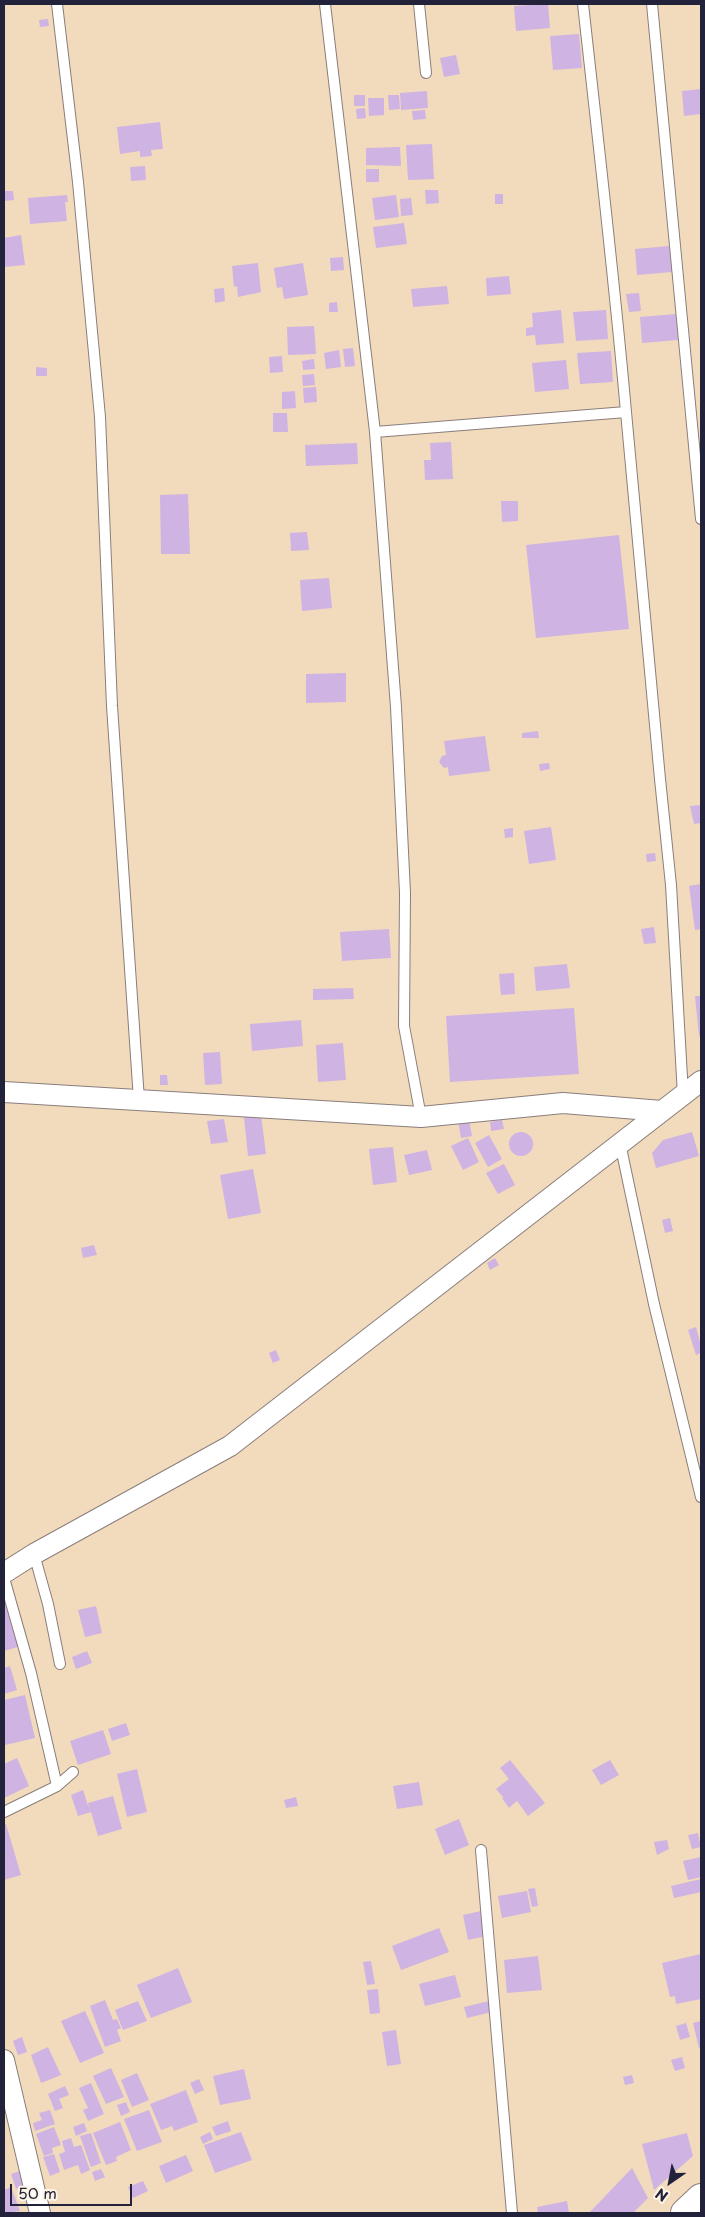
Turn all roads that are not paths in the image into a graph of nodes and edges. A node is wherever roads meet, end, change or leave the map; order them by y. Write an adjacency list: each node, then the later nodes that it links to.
1 (57, 4): 13 (lane)
2 (325, 4): 8 (lane)
3 (420, 4): 6 (lane)
4 (583, 4): 7 (lane)
5 (652, 4): 9 (lane)
6 (426, 73)
7 (626, 412): 8 (lane); 12 (lane)
8 (375, 432): 15 (lane)
9 (701, 518)
10 (701, 1082): 12 (street)
11 (4, 1092): 13 (street)
12 (683, 1096): 14 (street)
13 (139, 1100): 15 (street)
14 (662, 1111): 15 (street); 16 (street)
15 (421, 1117)
16 (620, 1143): 17 (lane); 18 (street)
17 (701, 1497)
18 (34, 1554): 19 (street); 21 (lane)
19 (4, 1573)
20 (4, 1578): 23 (lane)
21 (60, 1664)
22 (73, 1772): 23 (lane)
23 (57, 1786): 24 (lane)
24 (4, 1812)
25 (481, 1850): 29 (lane)
26 (4, 2060): 28 (street)
27 (701, 2198): 30 (highway)
28 (40, 2213)
29 (512, 2213)
30 (685, 2213)

